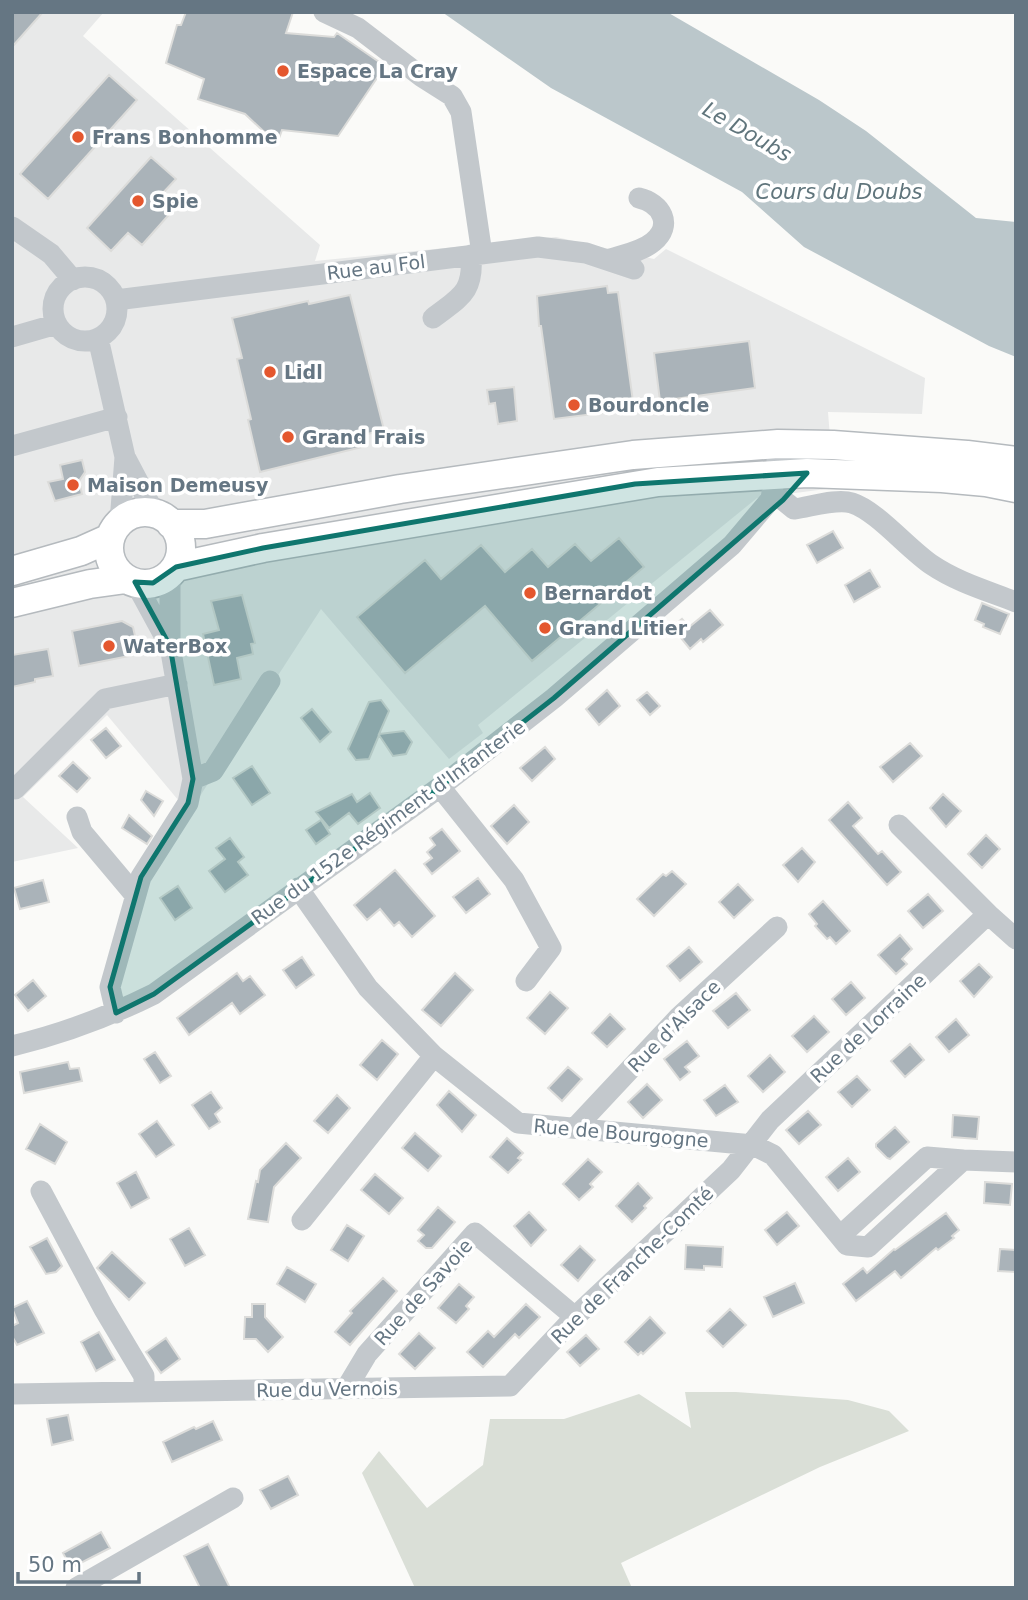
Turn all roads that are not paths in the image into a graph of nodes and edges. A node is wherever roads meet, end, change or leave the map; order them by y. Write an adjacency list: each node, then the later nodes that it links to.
1 (324, 12): 4 (street)
2 (639, 198): 5 (street)
3 (12, 227): 7 (street)
4 (477, 254): 5 (street, Rue au Fol); 8 (street, Rue au Fol); 9 (street)
5 (607, 260): 6 (street, Rue au Fol)
6 (634, 269)
7 (73, 279): 8 (street); 10 (street)
8 (116, 300): 12 (street)
9 (433, 318)
10 (57, 324): 11 (street); 12 (street)
11 (12, 337)
12 (99, 338): 13 (street)
13 (117, 417): 14 (street); 16 (street)
14 (12, 446)
15 (897, 449): 17 (main road); 18 (street); 20 (main road)
16 (125, 457): 20 (street); 21 (street)
17 (1016, 461)
18 (779, 488): 19 (main road); 23 (main road); 25 (street); 31 (street, Rue du 152e Régiment d'Infanterie)
19 (1016, 488)
20 (163, 519): 21 (main road); 23 (main road)
21 (115, 530): 22 (main road); 24 (main road)
22 (12, 570)
23 (173, 570): 24 (main road); 27 (street)
24 (130, 580): 26 (main road); 27 (street)
25 (1016, 602)
26 (12, 603)
27 (170, 646): 29 (street)
28 (270, 681): 30 (street)
29 (177, 684): 30 (street); 32 (street)
30 (194, 779): 36 (street)
31 (440, 787): 35 (street, Rue du 152e Régiment d'Infanterie); 40 (street)
32 (15, 789)
33 (77, 817): 36 (street)
34 (899, 825): 37 (street)
35 (299, 888): 41 (street, Rue du 152e Régiment d'Infanterie); 43 (street, Rue de Bourgogne)
36 (135, 895): 41 (street)
37 (988, 914): 39 (street); 45 (street, Rue de Lorraine)
38 (777, 927): 44 (street, Rue d'Alsace)
39 (1016, 939)
40 (526, 981)
41 (116, 1013): 42 (street, Rue du 152e Régiment d'Infanterie)
42 (12, 1046)
43 (434, 1056): 44 (street, Rue de Bourgogne); 48 (street)
44 (575, 1128): 45 (street, Rue de Bourgogne)
45 (752, 1145): 46 (street, Rue de Bourgogne); 49 (street, Rue de Franche-Comté)
46 (1016, 1162)
47 (41, 1191): 52 (street)
48 (302, 1220)
49 (575, 1317): 50 (street, Rue de Franche-Comté); 51 (street, Rue de Savoie)
50 (510, 1386): 51 (street, Rue du Vernois)
51 (346, 1389): 52 (street, Rue du Vernois)
52 (144, 1392): 53 (street, Rue du Vernois)
53 (12, 1394)
54 (233, 1498): 55 (street)
55 (76, 1588)

